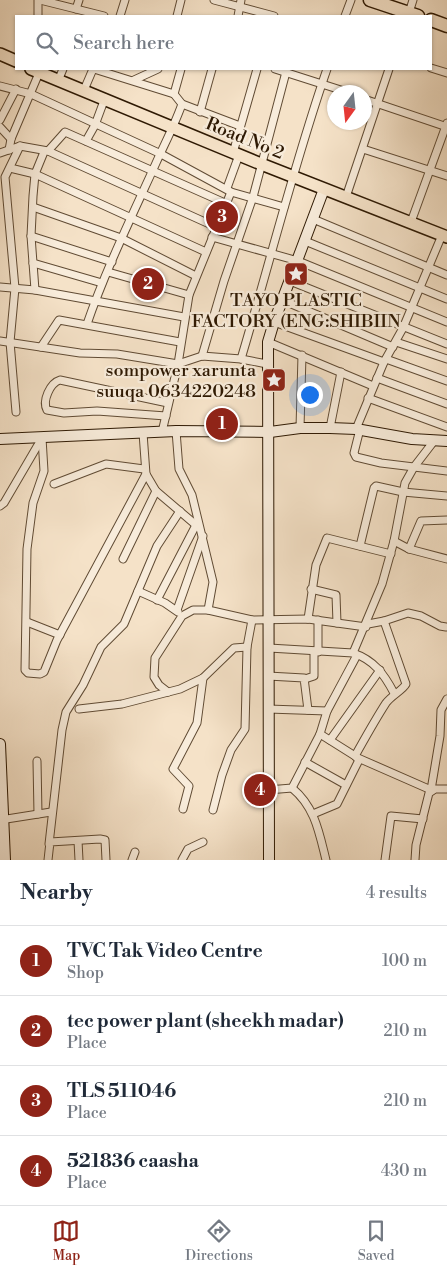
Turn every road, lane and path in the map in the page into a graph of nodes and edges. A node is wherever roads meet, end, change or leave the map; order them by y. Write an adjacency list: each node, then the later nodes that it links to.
1 (39, 0): 10 (street); 12 (street)
2 (79, 0): 10 (street)
3 (125, 0): 13 (street)
4 (181, 0): 14 (street)
5 (214, 0): 9 (street)
6 (350, 0): 16 (street)
7 (370, 0): 17 (highway)
8 (413, 0): 17 (street)
9 (241, 3): 15 (street)
10 (76, 9): 11 (street)
11 (86, 14)
12 (38, 15)
13 (120, 15)
14 (177, 15)
15 (271, 15)
16 (345, 15)
17 (411, 15)
18 (432, 20): 19 (highway)
19 (447, 26)
20 (0, 54): 21 (main road)
21 (15, 59)
22 (432, 68): 35 (street)
23 (63, 70): 37 (street)
24 (94, 70): 42 (street)
25 (98, 70): 36 (street)
26 (155, 70): 36 (street)
27 (181, 70): 44 (street)
28 (212, 70): 49 (street)
29 (256, 70): 53 (street)
30 (279, 70): 34 (street)
31 (327, 70): 38 (street)
32 (389, 70): 48 (street)
33 (35, 71): 37 (main road, Road No 2); 43 (street)
34 (286, 72): 38 (street); 65 (street)
35 (447, 73)
36 (134, 80): 44 (street)
37 (58, 81): 42 (main road, Road No 2)
38 (322, 84): 40 (street); 70 (street)
39 (0, 86): 41 (street)
40 (327, 86)
41 (16, 89): 43 (street); 50 (street)
42 (84, 90): 45 (main road, Road No 2)
43 (31, 94): 51 (street); 56 (street)
44 (174, 94): 47 (street)
45 (105, 98): 51 (street); 55 (main road, Road No 2)
46 (372, 101): 48 (street)
47 (182, 104): 49 (street); 55 (street)
48 (378, 104): 52 (street); 59 (street)
49 (200, 112): 53 (street)
50 (0, 120)
51 (95, 125): 57 (street); 63 (street)
52 (446, 125): 67 (street)
53 (240, 126): 64 (street)
54 (0, 127): 56 (street)
55 (174, 128): 63 (street); 64 (main road, Road No 2)
56 (10, 139): 60 (street)
57 (86, 141): 61 (street); 68 (street)
58 (20, 146): 60 (street); 61 (street); 66 (street)
59 (363, 149): 67 (street); 77 (street)
60 (9, 150): 62 (street)
61 (46, 151): 69 (street); 75 (street)
62 (0, 153)
63 (161, 154): 68 (street); 74 (street)
64 (236, 154): 65 (main road, Road No 2); 74 (street)
65 (261, 164): 70 (main road, Road No 2); 76 (street)
66 (10, 168): 69 (street); 72 (street)
67 (428, 170): 71 (street); 83 (street)
68 (153, 171): 75 (street); 78 (street)
69 (35, 174): 79 (street); 81 (street)
70 (292, 176): 73 (main road, Road No 2); 80 (street)
71 (447, 176)
72 (3, 177): 104 (street)
73 (324, 188): 77 (main road, Road No 2); 82 (street)
74 (229, 190): 76 (street); 78 (street)
75 (143, 193): 81 (street); 84 (street)
76 (253, 197): 80 (street); 90 (street)
77 (346, 197): 83 (main road, Road No 2)
78 (225, 203): 84 (street)
79 (33, 207): 85 (street); 88 (street)
80 (284, 207): 92 (street)
81 (130, 218): 88 (street); 91 (street)
82 (313, 219): 89 (street); 96 (street)
83 (411, 222): 86 (main road, Road No 2)
84 (216, 226): 87 (street)
85 (31, 236): 94 (street); 95 (street)
86 (444, 236): 96 (street)
87 (212, 237): 90 (street); 91 (street)
88 (121, 238): 94 (street); 99 (street)
89 (305, 241): 93 (street); 103 (street)
90 (237, 244): 92 (street); 124 (street)
91 (206, 252): 99 (street)
92 (272, 254): 93 (street); 125 (street)
93 (298, 261): 100 (street); 110 (street)
94 (112, 262): 97 (street)
95 (33, 263): 101 (street); 105 (street)
96 (428, 268): 98 (street); 103 (street)
97 (108, 272): 101 (street); 106 (street)
98 (447, 275)
99 (196, 276): 106 (street)
100 (290, 281): 109 (street); 115 (street)
101 (102, 284): 108 (street)
102 (0, 286): 104 (street)
103 (420, 287): 107 (street); 110 (street)
104 (15, 288): 105 (street); 117 (street)
105 (35, 290): 108 (street)
106 (189, 295): 111 (street)
107 (447, 298)
108 (94, 300): 111 (street); 114 (street)
109 (282, 300): 112 (street); 120 (street)
110 (412, 307): 113 (street); 115 (street)
111 (184, 317): 118 (street)
112 (274, 322): 119 (street); 127 (street)
113 (447, 322)
114 (87, 324): 118 (street); 122 (street)
115 (403, 328): 120 (street); 121 (street)
116 (0, 341): 117 (street)
117 (10, 342): 122 (street); 137 (street)
118 (180, 342): 128 (street)
119 (268, 342): 123 (street); 129 (street)
120 (395, 344): 126 (street); 127 (street)
121 (447, 344)
122 (41, 348): 128 (street)
123 (302, 355): 130 (street); 140 (street)
124 (202, 356): 125 (street); 128 (street)
125 (241, 359): 129 (street)
126 (447, 359)
127 (385, 360): 131 (street); 132 (street)
128 (178, 364): 135 (street)
129 (267, 364): 145 (street)
130 (341, 372): 133 (street); 141 (street)
131 (377, 378): 133 (street); 136 (street)
132 (447, 381)
133 (373, 386): 134 (street)
134 (368, 398): 139 (street); 142 (street)
135 (168, 403): 138 (street); 138 (street)
136 (447, 404)
137 (16, 412)
138 (166, 416): 144 (street)
139 (447, 426)
140 (300, 428): 141 (street); 145 (street)
141 (330, 428): 142 (street)
142 (358, 429): 149 (street); 151 (street)
143 (176, 431): 144 (street); 145 (street); 161 (street)
144 (162, 432): 146 (street)
145 (270, 432): 174 (street)
146 (143, 433): 147 (street); 153 (street)
147 (42, 438): 148 (street); 158 (street); 178 (street)
148 (0, 439)
149 (434, 441): 150 (street); 151 (street)
150 (447, 441)
151 (414, 467): 152 (street); 156 (street)
152 (447, 471)
153 (145, 472): 154 (street); 155 (street); 183 (street)
154 (54, 484)
155 (156, 492): 159 (street); 167 (street)
156 (403, 492): 157 (street); 163 (street); 164 (street)
157 (447, 496)
158 (0, 506)
159 (180, 511): 161 (street); 170 (street)
160 (447, 520): 165 (street)
161 (197, 522): 162 (street); 171 (street)
162 (203, 536): 172 (street); 173 (street)
163 (394, 541): 165 (street); 166 (street)
164 (360, 546): 166 (street); 169 (street)
165 (409, 549): 168 (street)
166 (391, 554): 181 (street)
167 (123, 559)
168 (447, 559)
169 (311, 589): 175 (street); 180 (street)
170 (138, 591): 171 (street); 214 (street)
171 (158, 600): 173 (street)
172 (208, 610): 173 (street); 176 (street)
173 (179, 613): 192 (street)
174 (269, 619): 175 (street); 176 (street); 185 (street)
175 (308, 619): 177 (street)
176 (252, 620): 184 (street)
177 (318, 620): 180 (street); 186 (street)
178 (27, 622): 183 (street); 183 (street)
179 (384, 622): 181 (street); 182 (street); 193 (street)
180 (337, 623): 181 (street)
181 (367, 625): 187 (street)
182 (447, 628)
183 (60, 635)
184 (247, 647): 190 (street); 213 (street)
185 (268, 648): 186 (street); 189 (street)
186 (316, 651): 187 (street); 191 (street)
187 (355, 654): 188 (street); 198 (street)
188 (380, 670): 193 (street); 200 (street)
189 (268, 676): 191 (street); 195 (street)
190 (204, 678): 192 (street); 212 (street)
191 (305, 679): 197 (street)
192 (168, 692): 196 (street)
193 (394, 693): 203 (street)
194 (447, 699): 211 (street)
195 (268, 708): 197 (street); 210 (street)
196 (79, 709)
197 (308, 710): 198 (street)
198 (328, 711): 199 (street)
199 (320, 734): 200 (street); 205 (street)
200 (330, 740): 203 (street)
201 (0, 744): 202 (street)
202 (0, 754): 206 (street)
203 (357, 757): 207 (street); 211 (street)
204 (37, 761): 215 (street)
205 (305, 762): 207 (street); 208 (street)
206 (1, 776): 218 (street)
207 (346, 785): 216 (street)
208 (292, 788): 210 (street); 216 (street)
209 (447, 789): 211 (street)
210 (268, 790): 229 (street)
211 (431, 790): 217 (street)
212 (183, 809)
213 (213, 810)
214 (51, 812): 215 (street); 221 (street)
215 (38, 814): 218 (street)
216 (313, 814): 230 (street)
217 (423, 818): 231 (street); 232 (street)
218 (2, 820): 223 (street)
219 (78, 841): 221 (street); 225 (street); 226 (street)
220 (203, 842): 228 (street)
221 (49, 844): 224 (street)
222 (135, 852): 227 (street)
223 (5, 860)
224 (48, 860)
225 (79, 860)
226 (106, 860)
227 (132, 860)
228 (182, 860)
229 (269, 860)
230 (326, 860)
231 (386, 860)
232 (415, 860)

